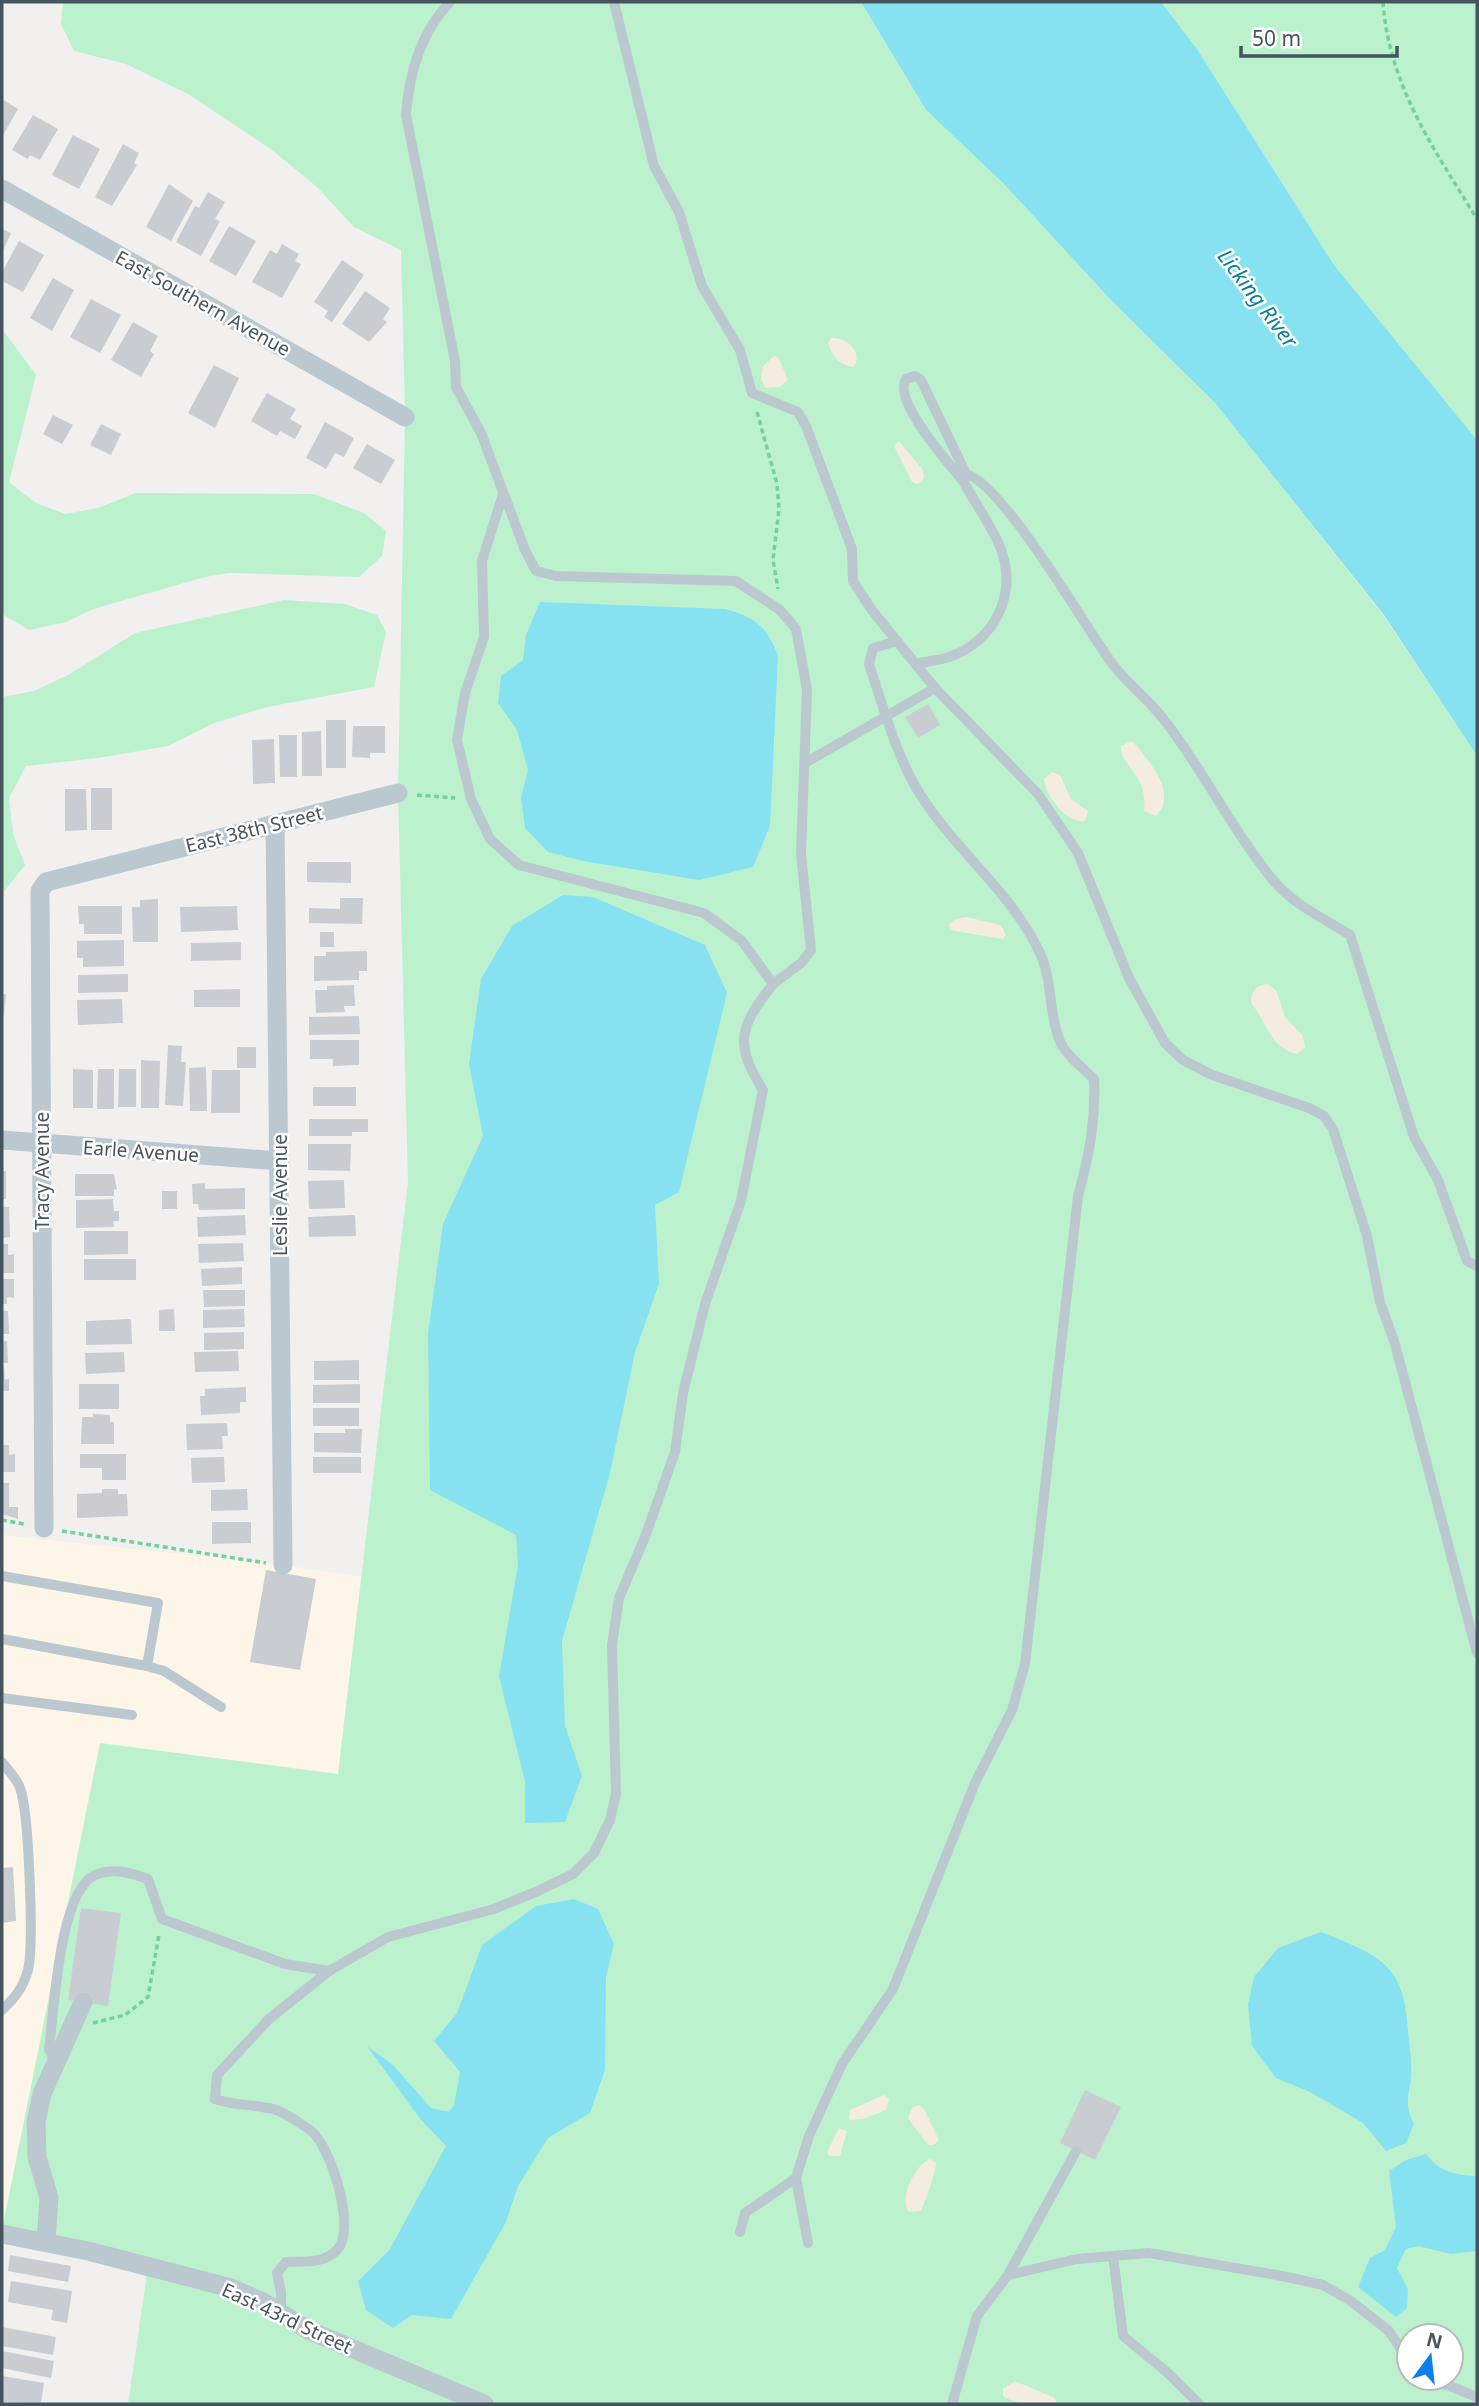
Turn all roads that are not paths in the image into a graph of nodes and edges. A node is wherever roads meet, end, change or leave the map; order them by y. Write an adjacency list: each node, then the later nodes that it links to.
1 (450, 2): 6 (lane)
2 (614, 2): 7 (lane)
3 (2, 189): 4 (street, East Southern Avenue)
4 (405, 417)
5 (964, 478): 5 (lane); 8 (lane); 19 (lane)
6 (503, 494): 11 (lane); 15 (lane)
7 (897, 641): 8 (lane); 10 (lane)
8 (915, 664): 9 (lane)
9 (935, 688): 10 (lane); 24 (lane)
10 (887, 717): 11 (lane); 35 (lane)
11 (805, 763): 15 (lane)
12 (398, 793): 13 (street, East 38th Street)
13 (275, 824): 14 (street, East 38th Street); 18 (street, Leslie Avenue)
14 (109, 866): 17 (street, Tracy Avenue)
15 (773, 984): 30 (lane)
16 (2, 1140): 17 (street, Earle Avenue)
17 (43, 1143): 18 (street, Earle Avenue); 20 (street, Tracy Avenue)
18 (280, 1161): 21 (street, Leslie Avenue)
19 (1477, 1266)
20 (44, 1528)
21 (274, 1564)
22 (2, 1576): 25 (lane)
23 (2, 1639): 25 (lane)
24 (1477, 1653)
25 (147, 1666): 27 (lane)
26 (2, 1698): 28 (lane)
27 (221, 1707)
28 (132, 1716)
29 (2, 1762): 31 (lane)
30 (329, 1971): 33 (lane); 42 (lane)
31 (2, 2010)
32 (80, 2011): 33 (street)
33 (57, 2066): 38 (street)
34 (1076, 2151): 41 (lane)
35 (796, 2178): 36 (lane); 39 (lane)
36 (740, 2232)
37 (2, 2234): 38 (street, East 43rd Street)
38 (46, 2242): 42 (street, East 43rd Street)
39 (808, 2243)
40 (1113, 2256): 41 (lane); 43 (lane); 46 (lane)
41 (1008, 2275): 45 (lane)
42 (281, 2313): 44 (street, East 43rd Street)
43 (1395, 2340)
44 (484, 2404)
45 (952, 2404)
46 (1199, 2404)

